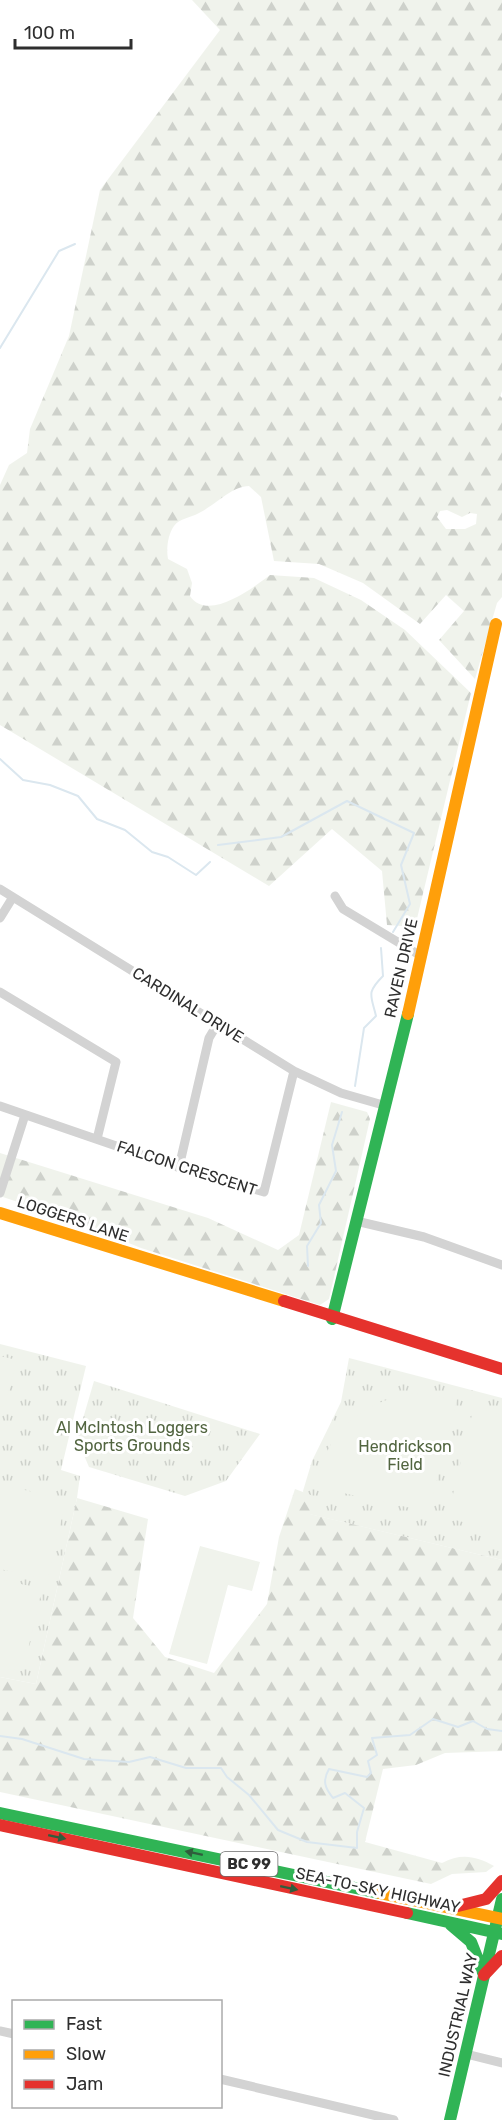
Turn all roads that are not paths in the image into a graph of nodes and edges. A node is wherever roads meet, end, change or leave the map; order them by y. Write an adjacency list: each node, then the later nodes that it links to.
1 (496, 624): 6 (main road, RAVEN DRIVE)
2 (0, 889): 4 (street, CARDINAL DRIVE)
3 (335, 896): 6 (street)
4 (14, 897): 5 (street); 8 (street, CARDINAL DRIVE)
5 (0, 918)
6 (422, 956): 10 (main road, RAVEN DRIVE)
7 (0, 992): 13 (street)
8 (218, 1023): 9 (street, CARDINAL DRIVE); 14 (street)
9 (294, 1071): 10 (street, CARDINAL DRIVE); 14 (street, FALCON CRESCENT)
10 (383, 1105): 17 (main road, RAVEN DRIVE)
11 (0, 1106): 12 (street, FALCON CRESCENT)
12 (25, 1115): 13 (street, FALCON CRESCENT); 15 (street)
13 (97, 1139): 14 (street, FALCON CRESCENT)
14 (179, 1167)
15 (0, 1192)
16 (0, 1214): 19 (main road, LOGGERS LANE)
17 (356, 1221): 18 (street); 19 (main road, RAVEN DRIVE)
18 (502, 1265)
19 (332, 1319): 20 (main road, LOGGERS LANE)
20 (502, 1369)
21 (0, 1813): 25 (main road, SEA-TO-SKY HIGHWAY / BC 99, one-way to 21)
22 (0, 1825): 27 (main road, SEA-TO-SKY HIGHWAY, one-way to 27)
23 (502, 1881): 25 (main road)
24 (502, 1899): 26 (main road, INDUSTRIAL WAY)
25 (446, 1906): 26 (main road, SEA-TO-SKY HIGHWAY / BC 99)
26 (500, 1918): 28 (main road, INDUSTRIAL WAY)
27 (442, 1921): 28 (main road, SEA-TO-SKY HIGHWAY); 30 (main road)
28 (498, 1933): 30 (main road, INDUSTRIAL WAY)
29 (502, 1956): 30 (main road)
30 (484, 1975): 31 (main road, INDUSTRIAL WAY)
31 (466, 2055): 32 (street); 35 (main road, INDUSTRIAL WAY)
32 (502, 2063)
33 (222, 2079): 34 (street)
34 (394, 2120)
35 (450, 2120)

